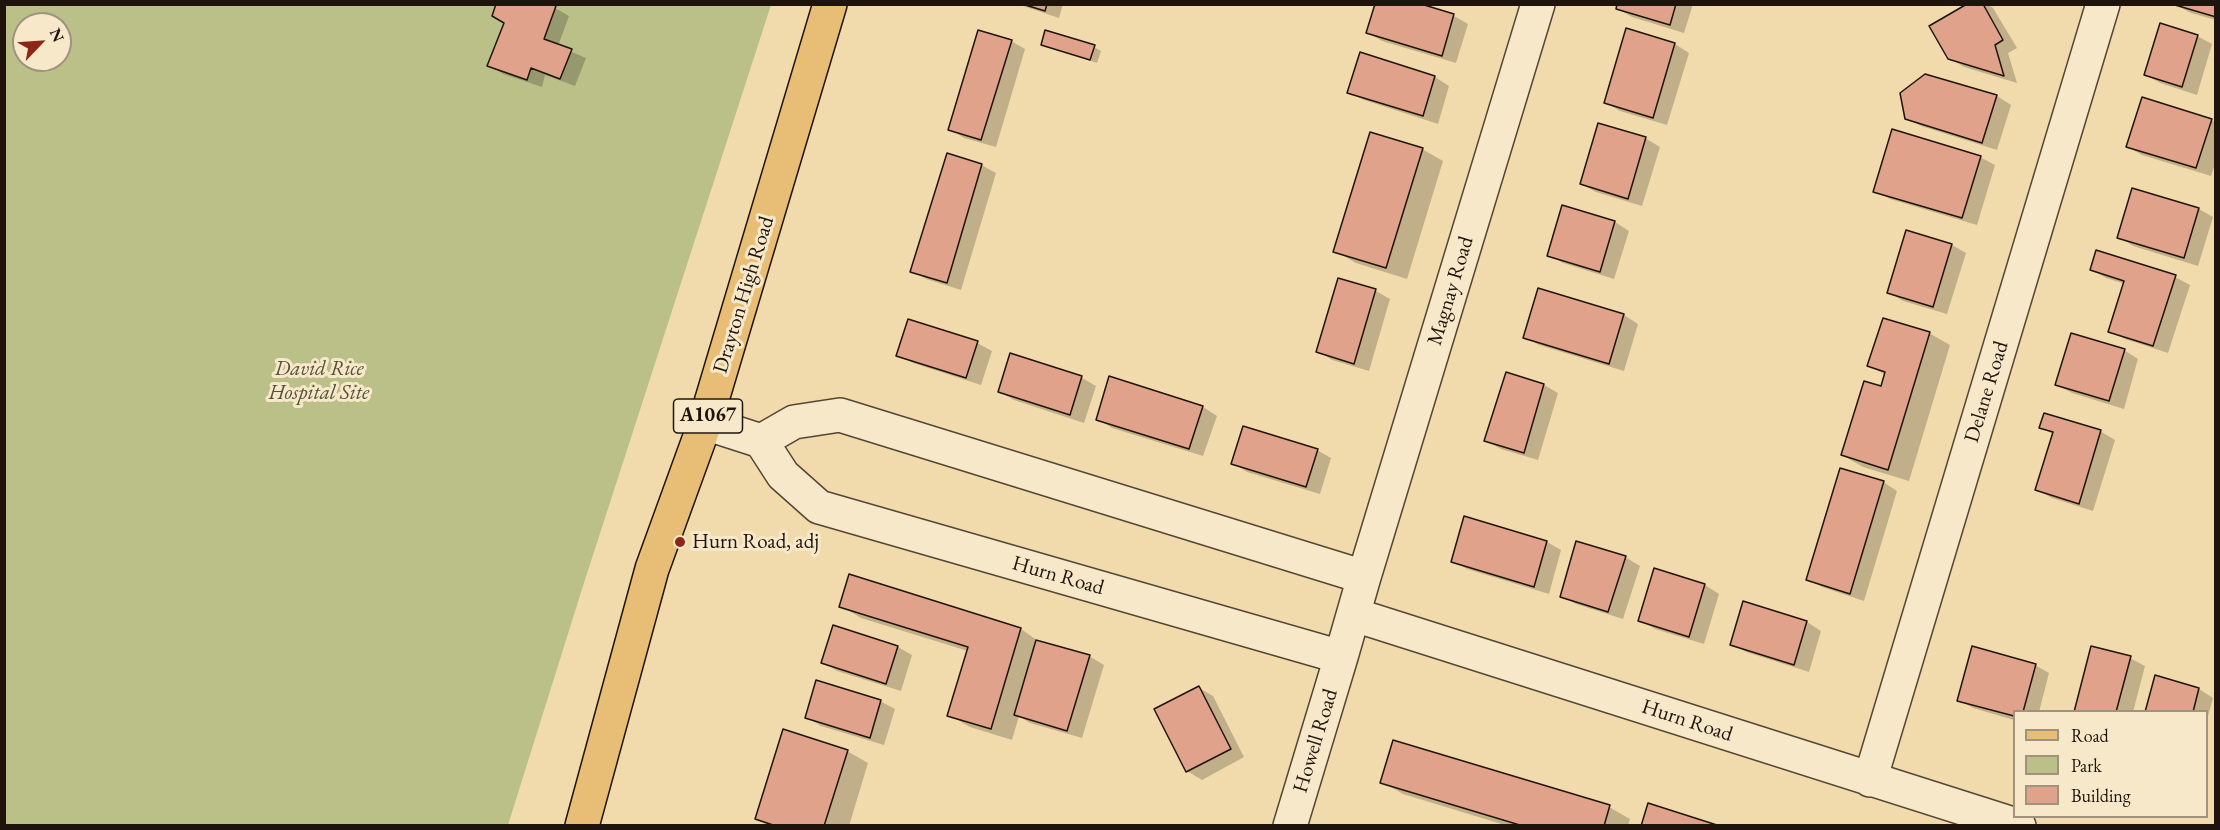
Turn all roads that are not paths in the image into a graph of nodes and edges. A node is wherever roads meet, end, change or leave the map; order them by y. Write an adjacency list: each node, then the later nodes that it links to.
1 (830, 4): 4 (main road, Drayton High Road / A1067)
2 (1538, 4): 6 (street, Magnay Road)
3 (2103, 4): 9 (street, Delane Road)
4 (705, 423): 5 (street); 10 (main road, Drayton High Road / A1067)
5 (761, 441): 6 (street); 8 (street, Hurn Road)
6 (1364, 577): 7 (street)
7 (1354, 615): 8 (street); 9 (street, Hurn Road)
8 (1341, 657): 11 (street, Howell Road)
9 (1870, 780): 12 (street, Hurn Road)
10 (582, 825)
11 (1290, 825)
12 (2019, 825)

